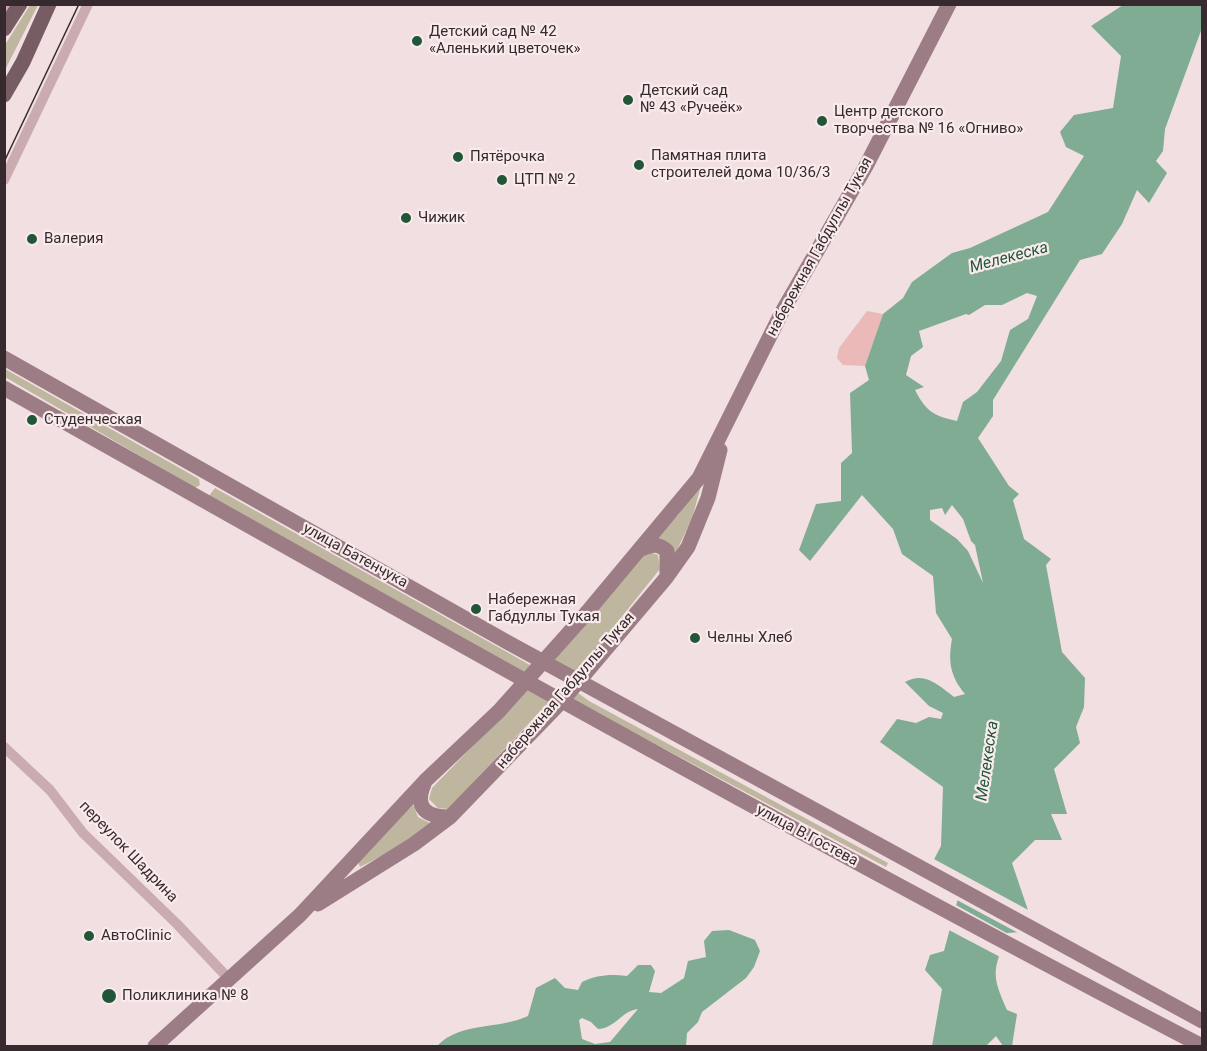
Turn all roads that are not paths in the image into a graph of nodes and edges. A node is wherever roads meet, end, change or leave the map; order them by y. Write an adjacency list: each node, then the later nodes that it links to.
1 (9, 4): 6 (street)
2 (20, 4): 7 (main road)
3 (88, 4): 9 (street)
4 (949, 4): 12 (main road, набережная Габдуллы Тукая)
5 (49, 5): 8 (main road)
6 (4, 18)
7 (4, 29)
8 (4, 95)
9 (4, 180)
10 (4, 358): 13 (main road, улица Батенчука)
11 (4, 388): 14 (main road, улица Батенчука)
12 (725, 427): 15 (main road, набережная Габдуллы Тукая); 16 (main road, набережная Габдуллы Тукая)
13 (205, 473): 14 (main road); 17 (main road, улица Батенчука)
14 (190, 493): 19 (main road, улица Батенчука)
15 (639, 550): 16 (main road); 17 (main road, набережная Габдуллы Тукая)
16 (666, 578): 18 (main road, набережная Габдуллы Тукая)
17 (543, 661): 18 (main road, улица Батенчука); 19 (main road, набережная Габдуллы Тукая)
18 (579, 680): 20 (main road, набережная Габдуллы Тукая); 23 (main road, улица Батенчука)
19 (526, 682): 20 (main road, улица Батенчука); 24 (main road, набережная Габдуллы Тукая)
20 (562, 701): 21 (main road, улица Батенчука); 25 (main road, набережная Габдуллы Тукая)
21 (580, 713): 29 (main road, улица В.Гостева)
22 (4, 747): 27 (street, переулок Шадрина)
23 (706, 752): 28 (main road, улица В.Гостева)
24 (425, 781): 25 (main road); 26 (main road, набережная Габдуллы Тукая)
25 (450, 817): 26 (main road, набережная Габдуллы Тукая)
26 (300, 915): 27 (main road, набережная Габдуллы Тукая)
27 (229, 979): 30 (main road, набережная Габдуллы Тукая)
28 (1203, 1022)
29 (1203, 1046)
30 (155, 1047)

